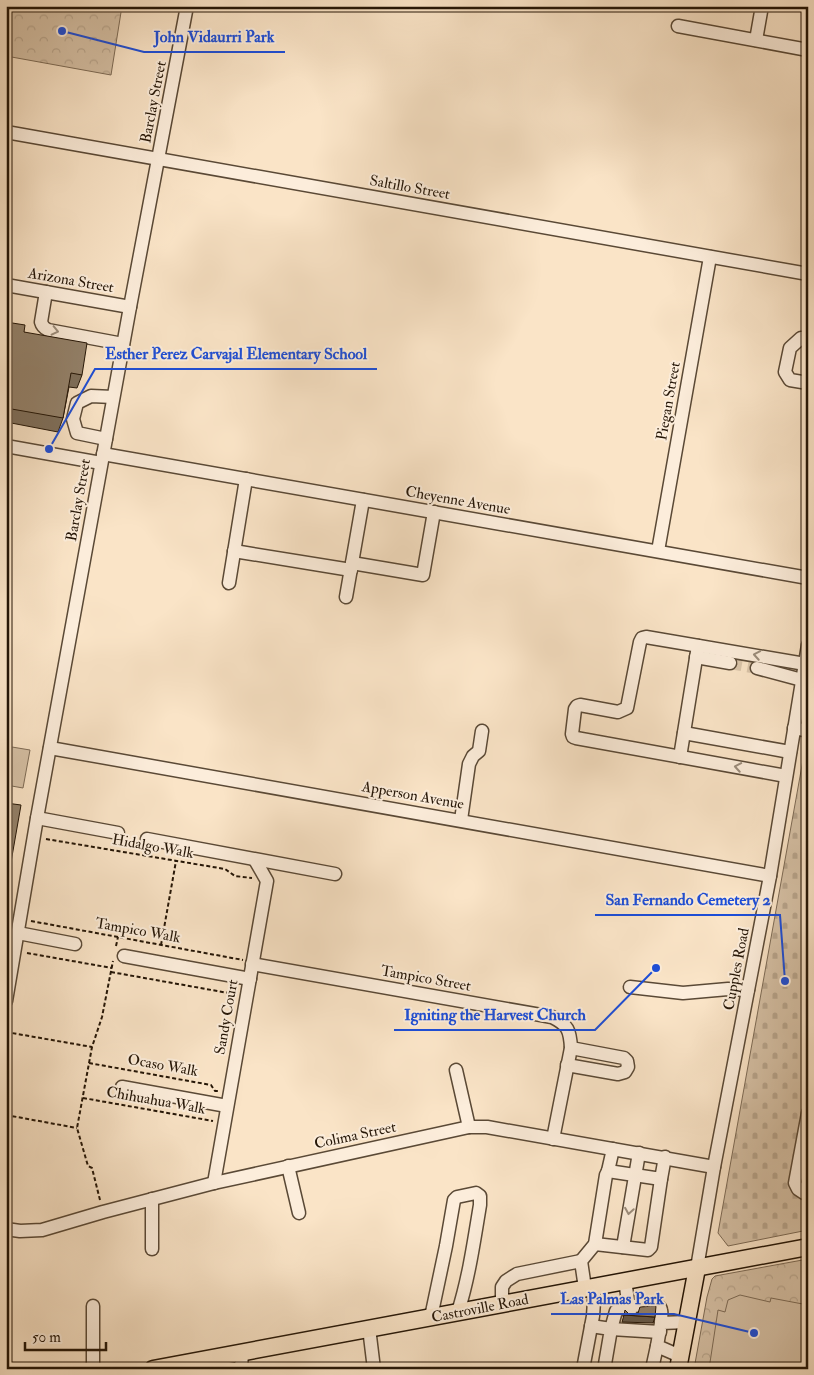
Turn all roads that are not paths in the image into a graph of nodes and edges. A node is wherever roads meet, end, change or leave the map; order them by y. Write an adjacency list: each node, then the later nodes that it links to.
1 (187, 6): 7 (street, Barclay Street)
2 (762, 6): 4 (street)
3 (678, 26): 4 (street)
4 (756, 40): 5 (street)
5 (808, 50)
6 (6, 132): 7 (street, Saltillo Street)
7 (159, 159): 8 (street, Saltillo Street); 12 (street, Barclay Street)
8 (710, 257): 9 (street, Saltillo Street); 24 (street, Piegan Street)
9 (808, 274)
10 (6, 285): 11 (street, Arizona Street)
11 (46, 292): 12 (street, Arizona Street); 14 (street, one-way to 14)
12 (130, 307): 14 (street, Barclay Street)
13 (808, 339): 15 (street)
14 (123, 344): 16 (street, Barclay Street)
15 (808, 383)
16 (113, 397): 17 (street, Barclay Street); 17 (street)
17 (106, 439): 19 (street, Barclay Street)
18 (6, 446): 19 (street, Cheyenne Avenue)
19 (102, 458): 20 (street, Cheyenne Avenue); 39 (street, Barclay Street)
20 (246, 479): 21 (street, Cheyenne Avenue); 23 (street)
21 (363, 500): 22 (street, Cheyenne Avenue); 25 (street)
22 (434, 512): 24 (street, Cheyenne Avenue); 25 (street)
23 (234, 551): 25 (street); 27 (street)
24 (658, 552): 26 (street, Cheyenne Avenue)
25 (351, 566): 28 (street)
26 (808, 578)
27 (229, 583)
28 (346, 598)
29 (808, 645): 32 (street, Cupples Road)
30 (697, 651): 31 (street); 32 (street, one-way to 30); 38 (street); 41 (street)
31 (730, 663)
32 (805, 664): 34 (street, Cupples Road)
33 (757, 668): 34 (street)
34 (802, 680): 35 (street, Cupples Road)
35 (794, 728): 37 (street); 40 (street, Cupples Road)
36 (482, 731): 44 (street)
37 (808, 731)
38 (684, 733): 40 (street); 41 (street)
39 (50, 748): 43 (street, Barclay Street); 44 (street, Apperson Avenue)
40 (790, 752): 42 (street, Cupples Road)
41 (680, 756): 42 (street, one-way to 41)
42 (786, 776): 49 (street, Cupples Road)
43 (37, 818): 45 (street); 50 (street, Barclay Street)
44 (461, 820): 49 (street, Apperson Avenue)
45 (118, 833)
46 (148, 839): 47 (street)
47 (255, 860): 48 (street); 53 (street, Sandy Court)
48 (335, 874)
49 (770, 876): 57 (street, Cupples Road)
50 (18, 932): 51 (street); 54 (street, Barclay Street)
51 (75, 944)
52 (117, 957): 55 (street)
53 (252, 963): 55 (street, Sandy Court); 59 (street, Tampico Street)
54 (9, 966): 58 (street, Barclay Street)
55 (250, 979): 63 (street, Sandy Court)
56 (630, 987): 57 (street)
57 (748, 990): 71 (street, Cupples Road)
58 (6, 1001)
59 (571, 1048): 60 (street, Tampico Street); 60 (street)
60 (567, 1065): 66 (street, Tampico Street)
61 (456, 1070): 65 (street)
62 (122, 1087): 63 (street)
63 (229, 1099): 75 (street, Sandy Court)
64 (808, 1113): 76 (street)
65 (469, 1127): 66 (street, Colima Street); 70 (street, Colima Street)
66 (553, 1139): 67 (street, Colima Street)
67 (613, 1149): 68 (street, Colima Street); 72 (street)
68 (639, 1153): 69 (street, Colima Street); 73 (street)
69 (665, 1158): 71 (street, Colima Street); 74 (street)
70 (288, 1166): 75 (street, Colima Street); 78 (street)
71 (714, 1167): 85 (street, Cupples Road)
72 (608, 1170): 73 (street); 80 (street)
73 (635, 1175): 74 (street); 81 (street, one-way to 81)
74 (661, 1179): 81 (street)
75 (214, 1183): 77 (street, Colima Street)
76 (808, 1192)
77 (152, 1199): 79 (street, Colima Street); 83 (street)
78 (299, 1213)
79 (6, 1229)
80 (596, 1244): 81 (street); 84 (street)
81 (623, 1247)
82 (808, 1247): 85 (main road, Castroville Road)
83 (152, 1249)
84 (581, 1261): 87 (street); 88 (street)
85 (697, 1268): 86 (main road, Castroville Road); 94 (main road)
86 (625, 1281): 87 (main road, Castroville Road); 93 (street)
87 (590, 1287): 88 (main road, Castroville Road); 95 (street)
88 (502, 1303): 90 (main road, Castroville Road)
89 (93, 1306): 103 (street)
90 (458, 1312): 91 (main road, Castroville Road); 91 (street)
91 (431, 1317): 97 (main road, Castroville Road)
92 (645, 1318): 93 (street); 93 (street); 96 (street); 96 (street)
93 (631, 1319): 98 (street); 98 (street)
94 (687, 1322): 96 (street); 101 (main road)
95 (591, 1326): 98 (street); 107 (street)
96 (660, 1327): 99 (street)
97 (369, 1328): 100 (main road, Castroville Road); 106 (street)
98 (611, 1329): 102 (street)
99 (656, 1346): 101 (street); 108 (street)
100 (242, 1352): 104 (main road, Castroville Road); 105 (street)
101 (679, 1362)
102 (605, 1364)
103 (93, 1369)
104 (153, 1369)
105 (241, 1369)
106 (374, 1369)
107 (583, 1369)
108 (652, 1369)

